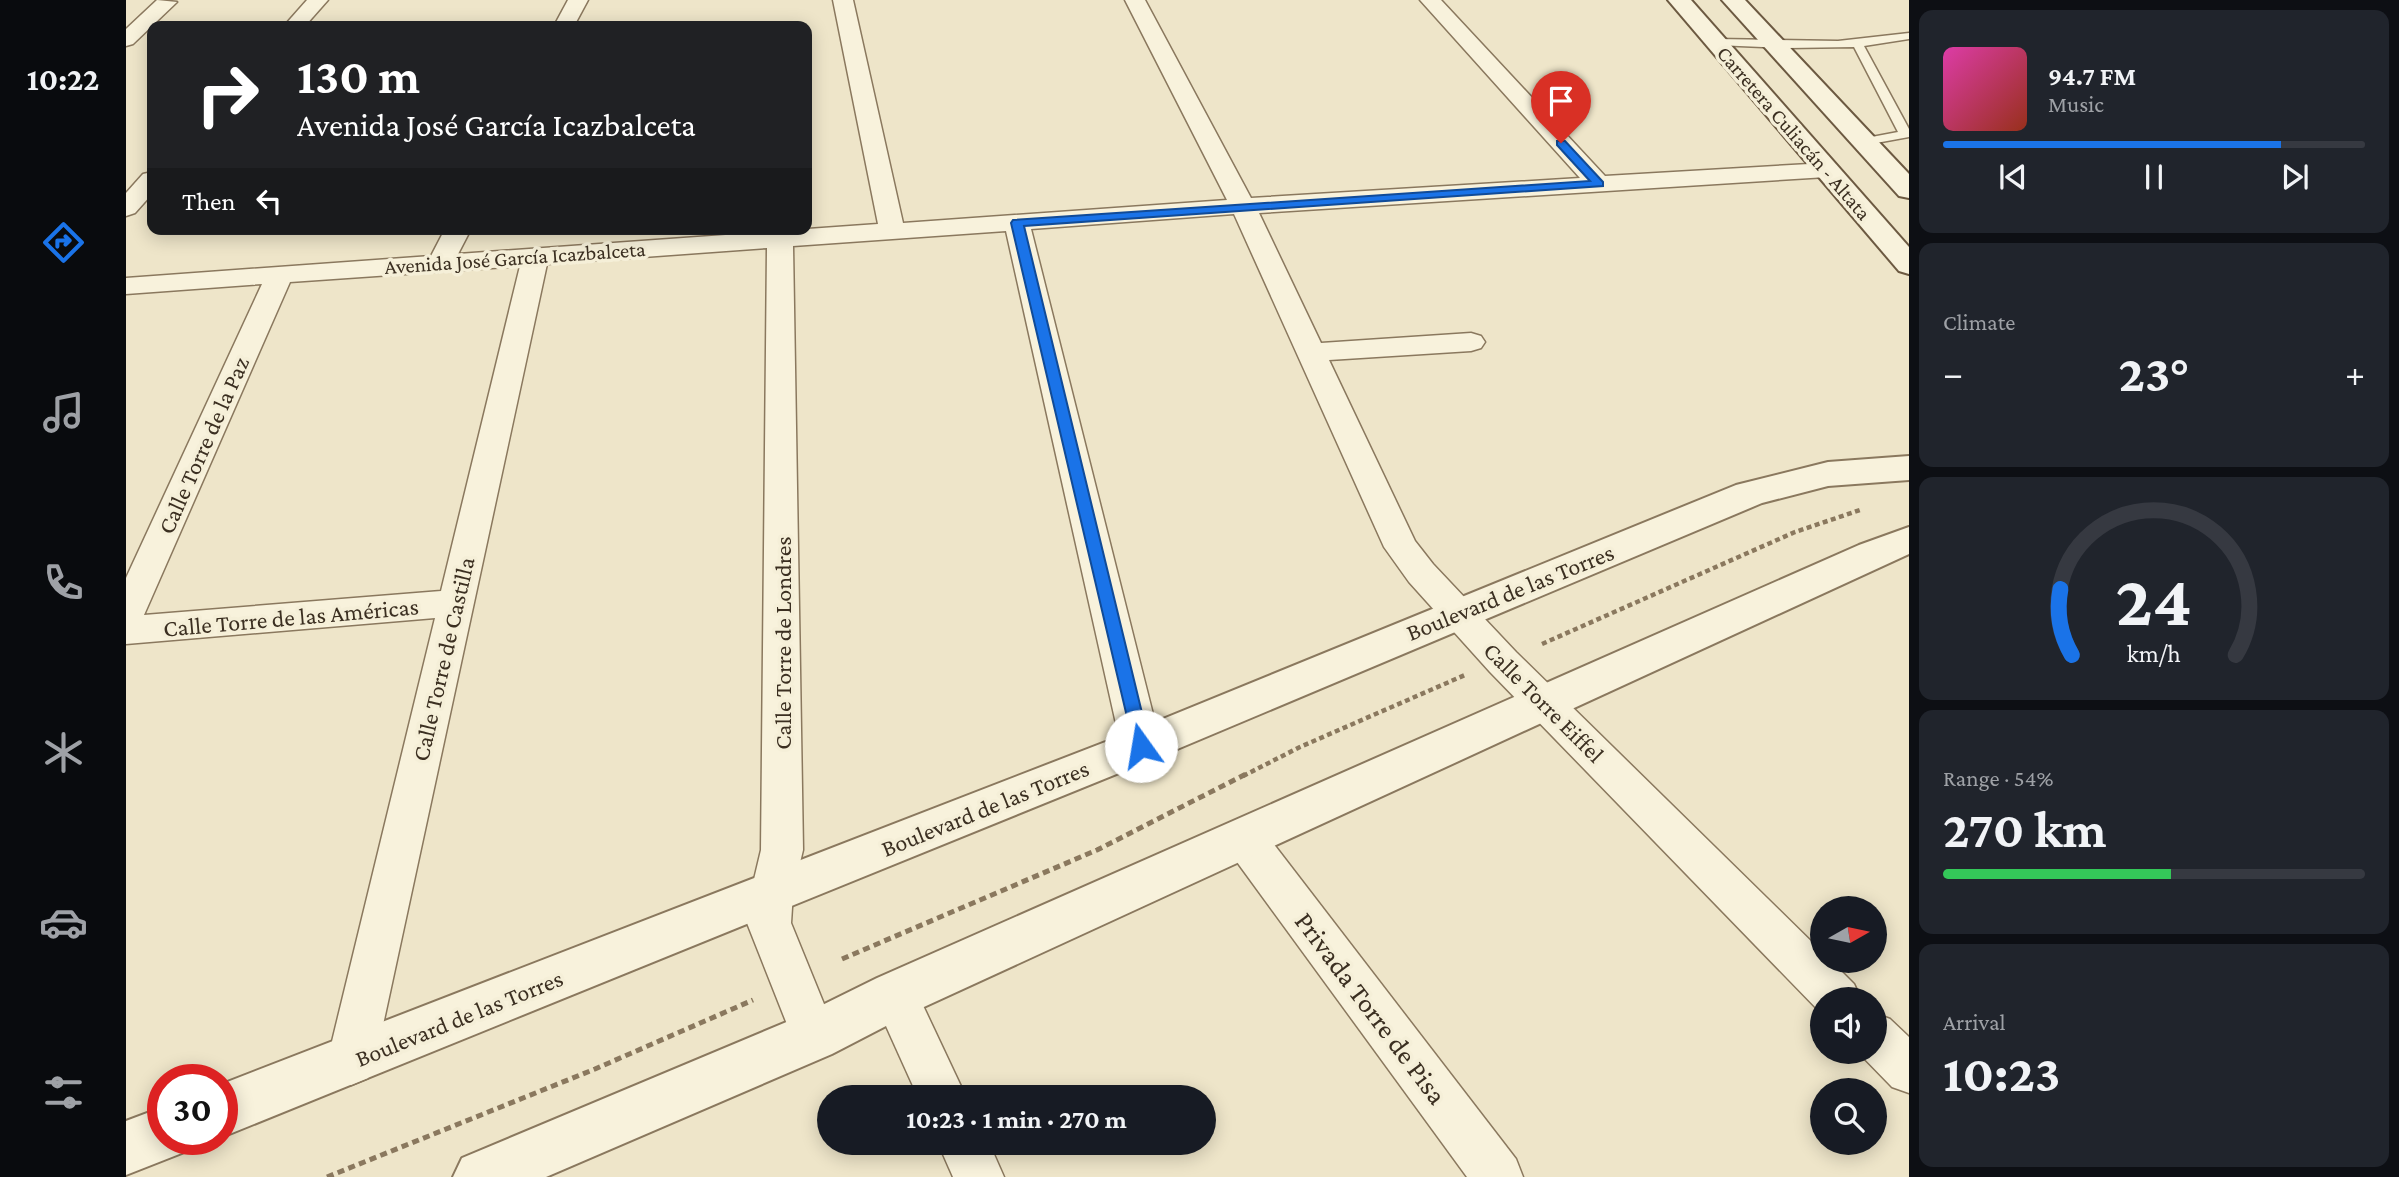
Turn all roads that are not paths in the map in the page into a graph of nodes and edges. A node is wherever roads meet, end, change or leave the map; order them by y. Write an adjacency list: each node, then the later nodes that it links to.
1 (318, 0): 9 (street)
2 (578, 0): 10 (street)
3 (843, 0): 26 (street)
4 (1135, 0): 23 (street, Calle Torre Eiffel)
5 (1430, 0): 20 (street)
6 (1679, 0): 13 (street, Carretera Culiacán - Altata)
7 (1732, 0): 15 (street, Carretera Culiacán - Altata)
8 (167, 2): 12 (street)
9 (298, 21)
10 (567, 21)
11 (1909, 36): 14 (lane)
12 (126, 40)
13 (1716, 42): 15 (lane); 18 (street, Carretera Culiacán - Altata)
14 (1857, 42): 15 (lane); 16 (lane)
15 (1774, 45): 17 (street, Carretera Culiacán - Altata)
16 (1907, 133): 17 (lane)
17 (1865, 141): 19 (street, Carretera Culiacán - Altata)
18 (1826, 170): 20 (street, Avenida José García Icazbalceta); 31 (street, Carretera Culiacán - Altata)
19 (1900, 171): 22 (street, Carretera Culiacán - Altata)
20 (1599, 184): 23 (street, Avenida José García Icazbalceta)
21 (147, 185): 24 (street)
22 (1909, 190)
23 (1243, 206): 25 (street, Avenida José García Icazbalceta); 35 (street, Calle Torre Eiffel)
24 (126, 208)
25 (1017, 223): 26 (street, Avenida José García Icazbalceta); 43 (street)
26 (891, 231): 28 (street, Avenida José García Icazbalceta)
27 (455, 235): 30 (street)
28 (780, 239): 29 (street, Avenida José García Icazbalceta); 45 (street, Calle Torre de Londres)
29 (535, 257): 30 (street, Avenida José García Icazbalceta); 38 (street, Calle Torre de Castilla)
30 (440, 264): 32 (street, Avenida José García Icazbalceta)
31 (1909, 265)
32 (280, 275): 33 (street, Avenida José García Icazbalceta); 40 (street, Calle Torre de la Paz)
33 (126, 286)
34 (1471, 342): 35 (street)
35 (1311, 352): 39 (street, Calle Torre Eiffel)
36 (1909, 468): 39 (street, Boulevard de las Torres)
37 (1909, 540): 42 (street)
38 (456, 603): 41 (street, Calle Torre de las Américas); 50 (street, Calle Torre de Castilla)
39 (1457, 614): 42 (street, Calle Torre Eiffel); 43 (street, Boulevard de las Torres)
40 (126, 616)
41 (126, 630)
42 (1543, 702): 44 (street); 46 (street, Calle Torre Eiffel)
43 (1141, 746): 45 (street, Boulevard de las Torres)
44 (1244, 838): 47 (street); 59 (street, Privada Torre de Pisa)
45 (772, 892): 48 (street, Calle Torre de Londres); 50 (street, Boulevard de las Torres)
46 (1826, 987)
47 (895, 995): 48 (street); 52 (street)
48 (814, 1036): 57 (street)
49 (1887, 1048): 51 (street)
50 (351, 1062): 53 (street, Boulevard de las Torres)
51 (1909, 1070)
52 (936, 1085)
53 (238, 1105)
54 (147, 1140): 55 (street)
55 (126, 1148)
56 (969, 1155): 58 (street)
57 (481, 1177)
58 (979, 1177)
59 (1498, 1177)

